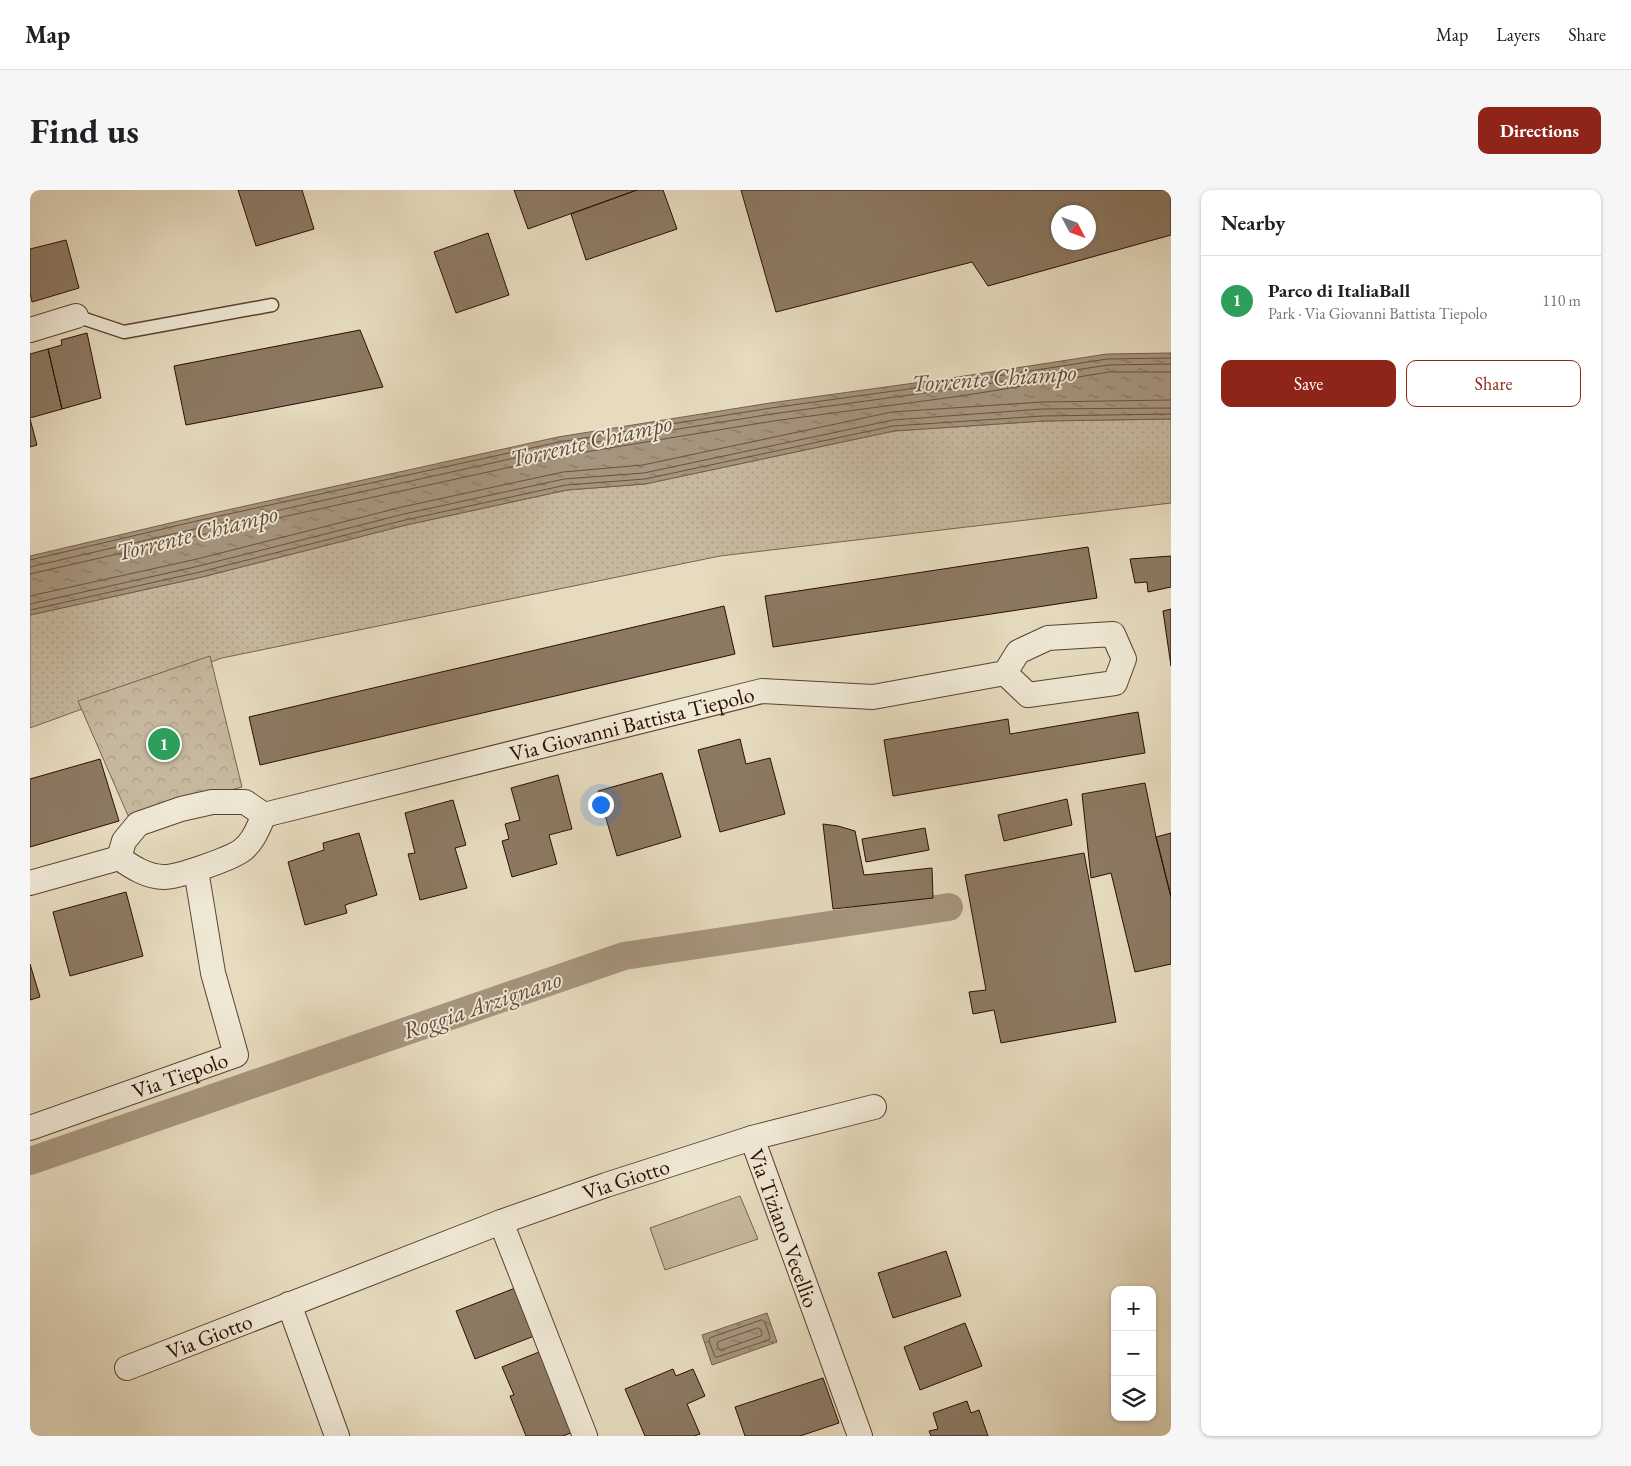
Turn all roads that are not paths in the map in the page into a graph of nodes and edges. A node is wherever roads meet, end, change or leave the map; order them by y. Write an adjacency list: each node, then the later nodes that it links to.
1 (272, 305): 2 (lane)
2 (76, 316): 3 (street)
3 (30, 330)
4 (1005, 673): 5 (street, Via Giovanni Battista Tiepolo)
5 (264, 815): 6 (street); 7 (street)
6 (119, 858): 7 (street); 8 (street)
7 (196, 870): 10 (street, Via Tiepolo)
8 (30, 883)
9 (874, 1107): 11 (street, Via Tiziano Vecellio)
10 (30, 1128)
11 (752, 1138): 12 (street, Via Giotto); 17 (street, Via Tiziano Vecellio)
12 (501, 1222): 13 (street, Via Giotto); 16 (street)
13 (289, 1304): 14 (street, Via Giotto); 15 (street)
14 (127, 1368)
15 (337, 1436)
16 (585, 1436)
17 (860, 1436)

